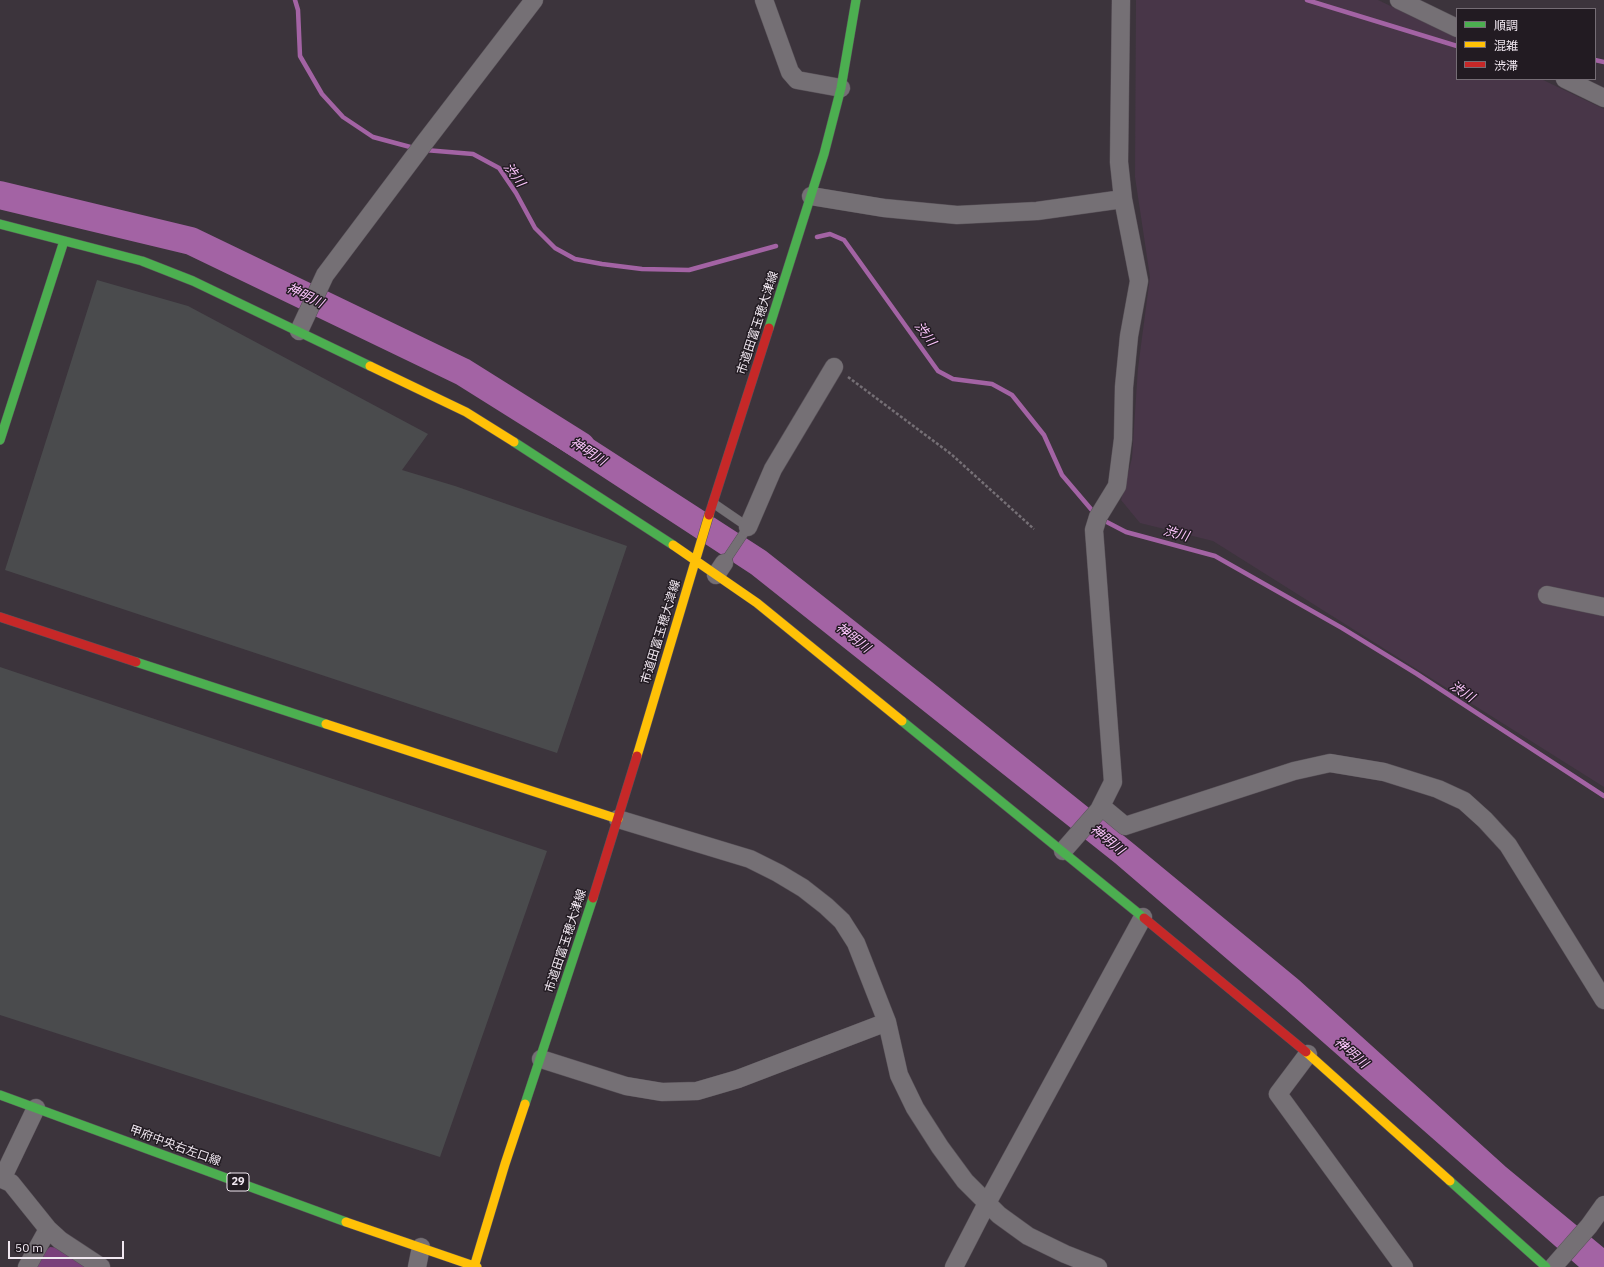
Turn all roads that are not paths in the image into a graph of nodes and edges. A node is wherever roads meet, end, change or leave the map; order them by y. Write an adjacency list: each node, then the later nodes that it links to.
1 (534, 0): 14 (street)
2 (764, 0): 8 (street)
3 (856, 0): 8 (street, 市道田富玉穂大津線)
4 (1121, 0): 11 (street)
5 (1399, 0): 6 (street)
6 (1456, 28)
7 (1567, 80): 9 (street)
8 (841, 88): 10 (street, 市道田富玉穂大津線)
9 (1604, 98)
10 (811, 196): 11 (street); 17 (street, 市道田富玉穂大津線)
11 (1122, 199): 24 (street)
12 (0, 224): 13 (street)
13 (64, 241): 14 (street); 16 (street)
14 (301, 326): 19 (street)
15 (834, 367): 18 (street)
16 (0, 440)
17 (712, 505): 18 (lane); 19 (street, 市道田富玉穂大津線)
18 (746, 530): 20 (lane)
19 (695, 560): 20 (street); 25 (street, 市道田富玉穂大津線)
20 (720, 569): 26 (street)
21 (1547, 595): 22 (street)
22 (1604, 607)
23 (0, 617): 25 (street)
24 (1100, 808): 26 (street); 28 (street)
25 (618, 819): 29 (street); 31 (street, 市道田富玉穂大津線)
26 (1067, 847): 27 (street)
27 (1143, 918): 30 (street); 35 (street)
28 (1604, 1000)
29 (888, 1022): 31 (street); 35 (street)
30 (1308, 1054): 39 (street); 46 (street)
31 (541, 1059): 43 (street, 市道田富玉穂大津線)
32 (0, 1095): 33 (street, 甲府中央右左口線 / 29)
33 (36, 1108): 34 (street); 38 (street, 甲府中央右左口線 / 29)
34 (1, 1179): 37 (street)
35 (987, 1203): 44 (street); 45 (street)
36 (1604, 1205): 39 (street)
37 (48, 1230): 40 (street); 41 (street)
38 (421, 1247): 42 (street); 43 (street, 甲府中央右左口線 / 29)
39 (1552, 1265)
40 (27, 1267)
41 (101, 1267)
42 (417, 1267)
43 (475, 1267)
44 (954, 1267)
45 (1098, 1267)
46 (1404, 1267)

